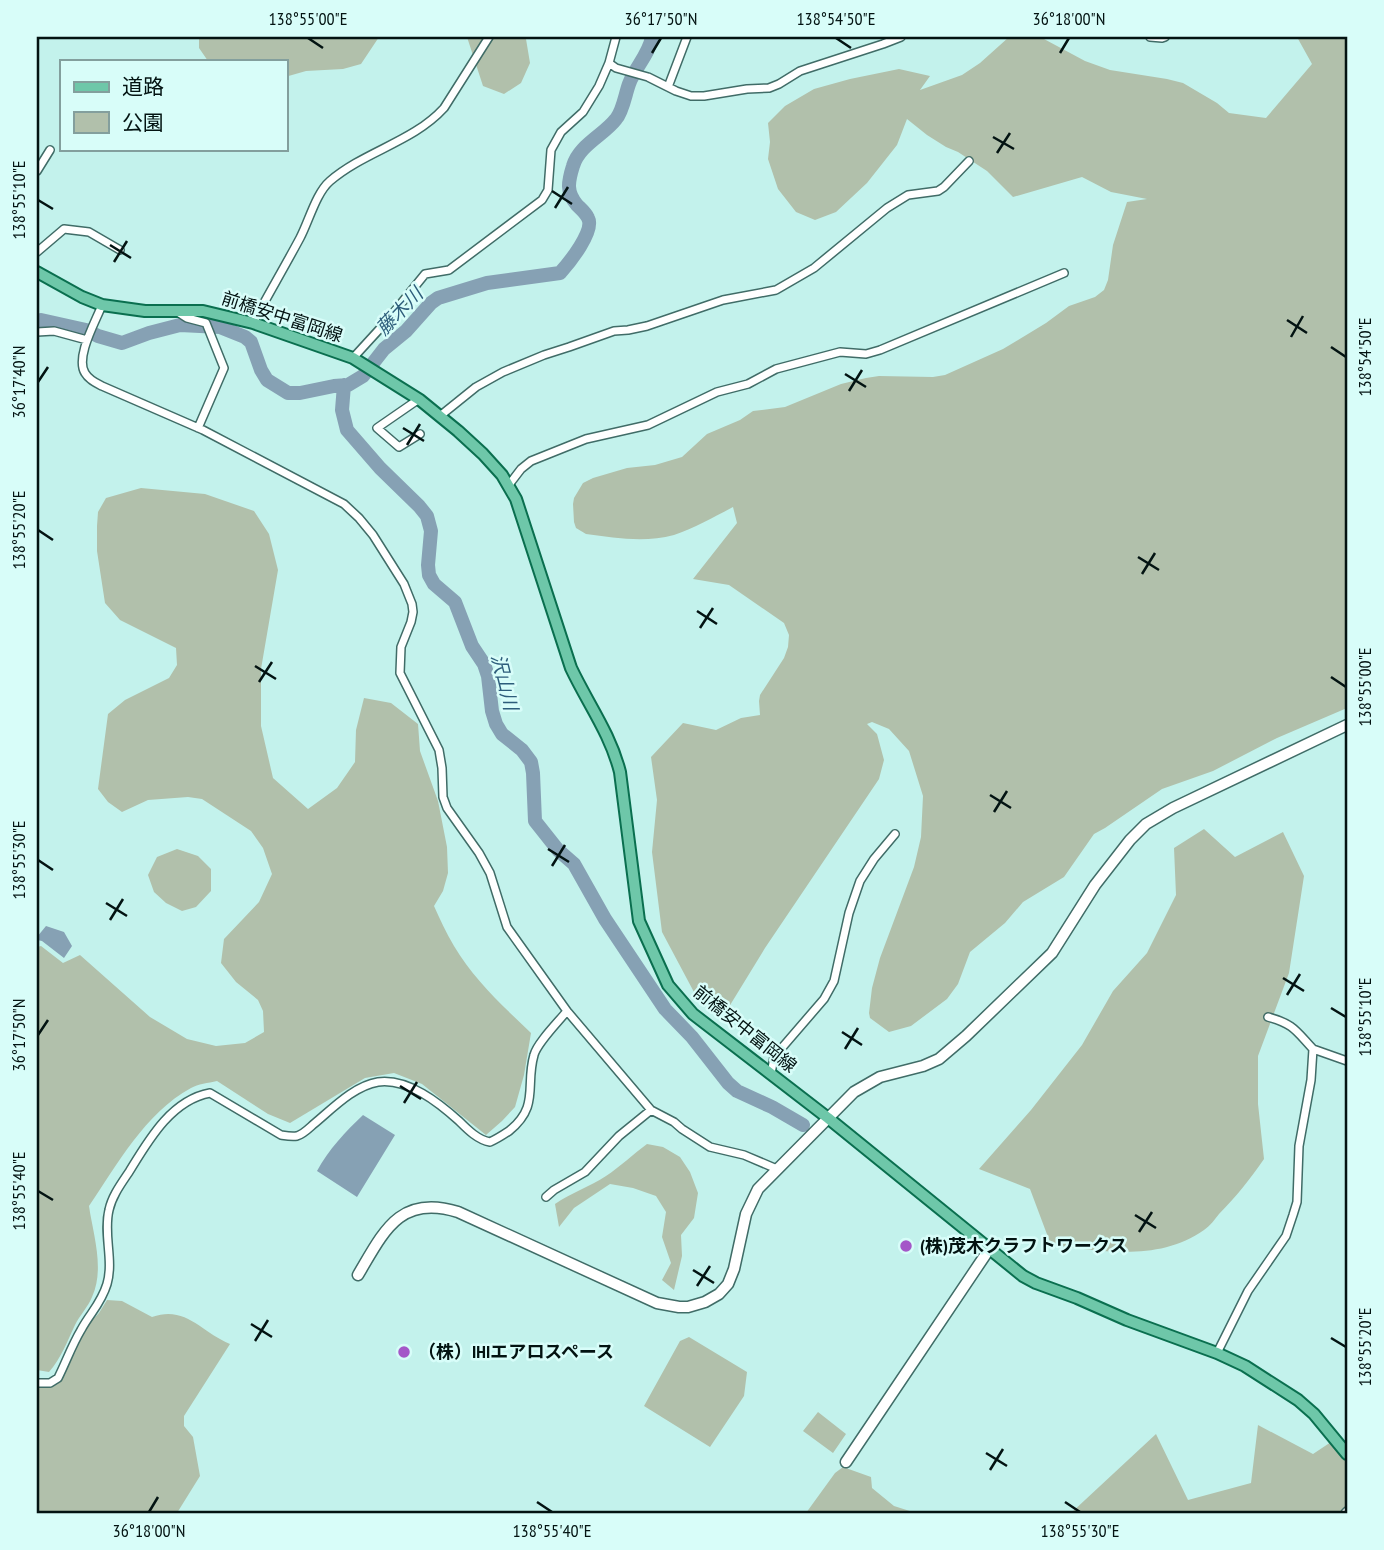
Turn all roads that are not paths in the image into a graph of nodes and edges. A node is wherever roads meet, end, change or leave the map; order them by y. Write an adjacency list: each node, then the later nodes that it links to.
1 (489, 37): 18 (street)
2 (616, 37): 7 (street)
3 (687, 37): 8 (street)
4 (901, 37): 8 (street)
5 (1150, 37): 6 (street)
6 (1165, 37)
7 (609, 63): 8 (street); 21 (street)
8 (668, 87)
9 (50, 150): 11 (street)
10 (969, 161): 23 (street)
11 (37, 170)
12 (120, 250): 13 (street)
13 (37, 252)
14 (37, 272): 16 (main road, 前橋安中富岡線)
15 (1064, 273): 26 (street)
16 (102, 305): 17 (main road, 前橋安中富岡線); 20 (street)
17 (176, 311): 18 (main road, 前橋安中富岡線); 24 (street)
18 (253, 323): 21 (main road, 前橋安中富岡線)
19 (37, 332): 20 (street)
20 (88, 338): 24 (street)
21 (355, 359): 22 (main road, 前橋安中富岡線)
22 (419, 399): 23 (main road, 前橋安中富岡線); 25 (street)
23 (440, 415): 26 (main road, 前橋安中富岡線)
24 (198, 428): 29 (street)
25 (420, 434)
26 (508, 486): 33 (main road, 前橋安中富岡線)
27 (1347, 725): 35 (street)
28 (895, 834): 33 (street)
29 (567, 1011): 34 (street); 41 (street)
30 (1268, 1017): 31 (street)
31 (1313, 1049): 32 (street); 40 (street)
32 (1347, 1061)
33 (771, 1074): 35 (main road, 前橋安中富岡線)
34 (651, 1110): 36 (street); 37 (street)
35 (828, 1118): 36 (street); 38 (main road, 前橋安中富岡線)
36 (778, 1169): 39 (street)
37 (546, 1197)
38 (990, 1248): 40 (main road, 前橋安中富岡線); 43 (street)
39 (358, 1275)
40 (1217, 1353): 42 (main road, 前橋安中富岡線)
41 (37, 1383)
42 (1347, 1454)
43 (846, 1462)

